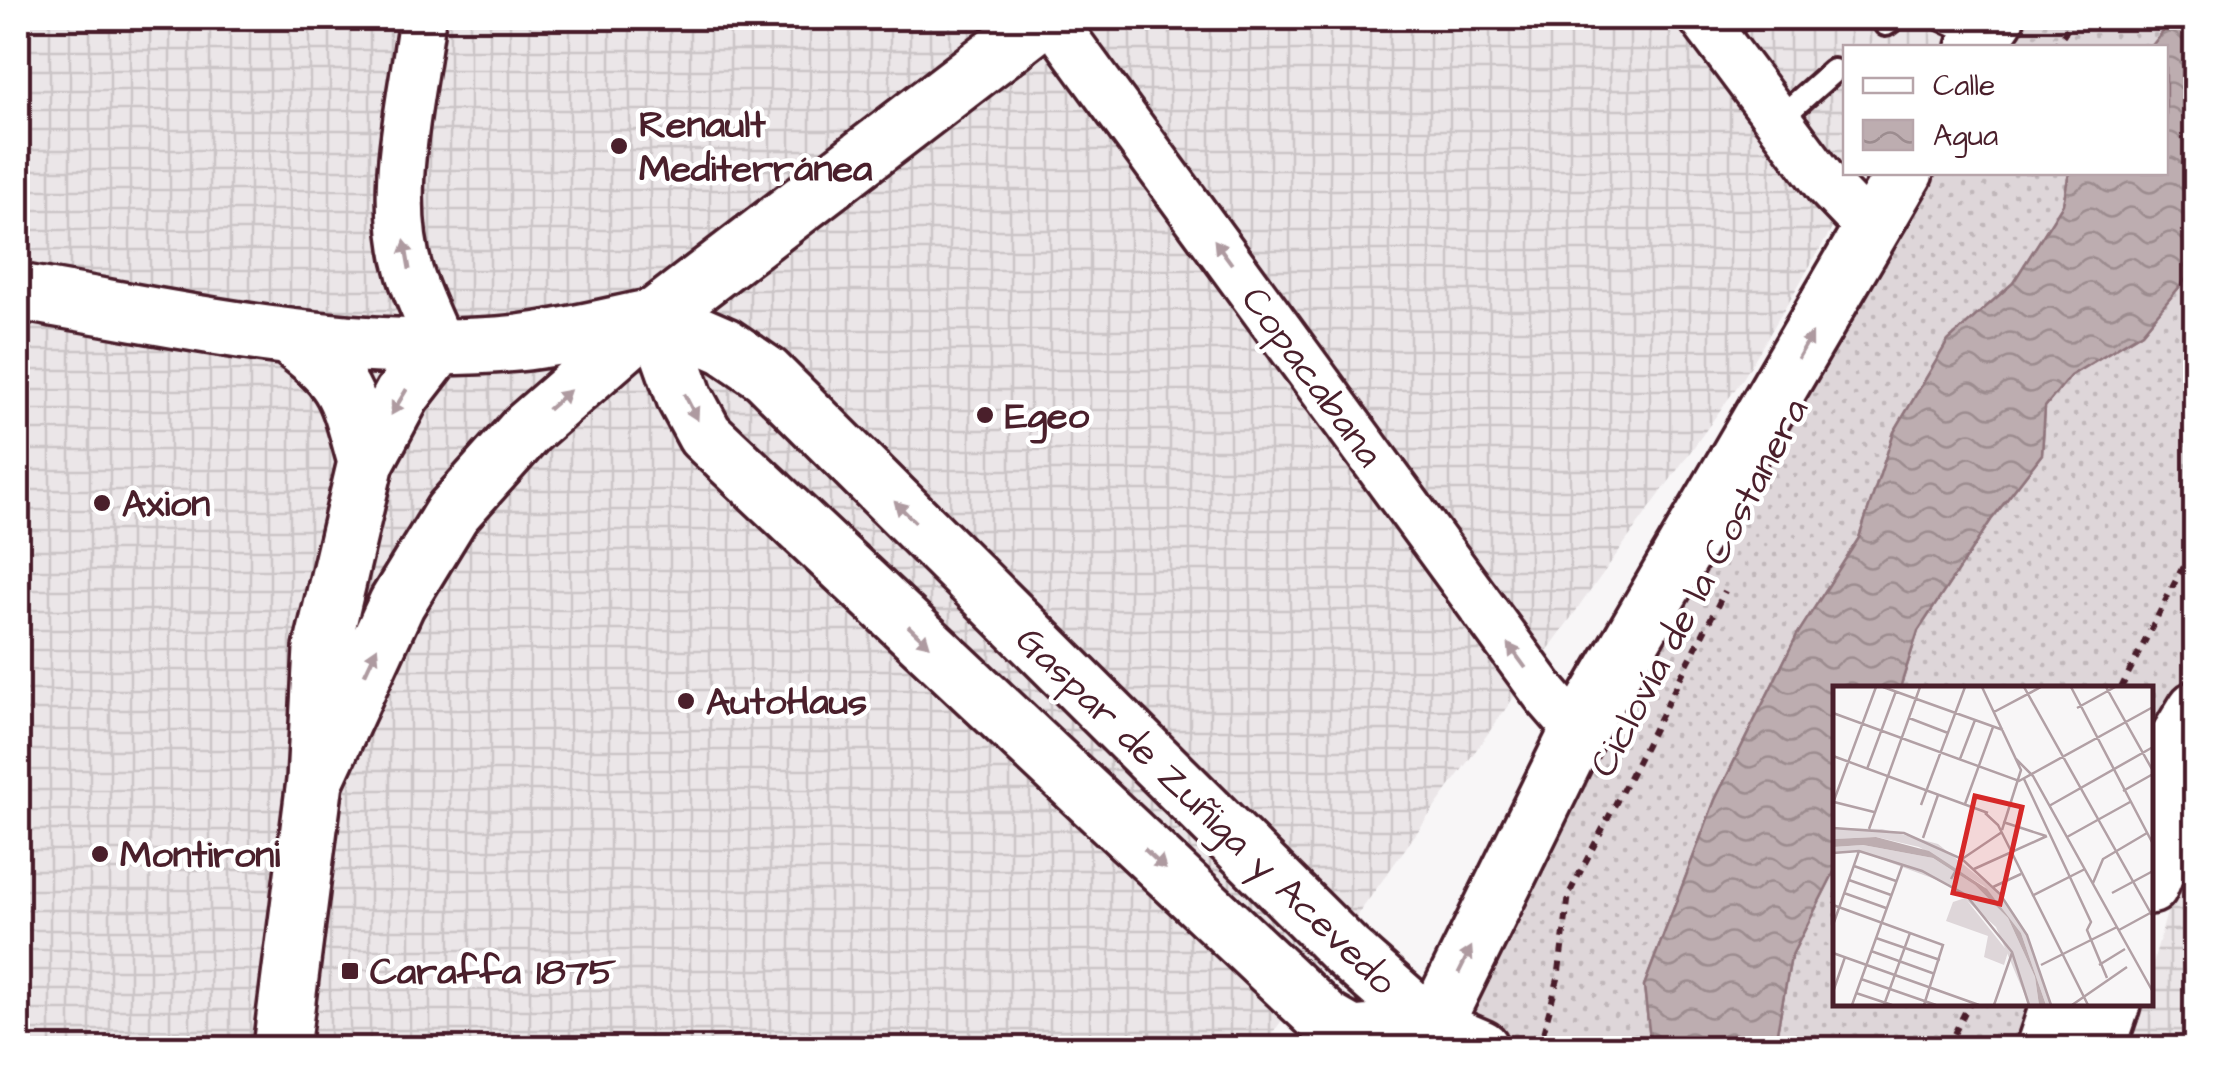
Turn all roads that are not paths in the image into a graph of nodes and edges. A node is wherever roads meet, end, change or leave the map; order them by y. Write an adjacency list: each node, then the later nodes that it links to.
1 (422, 18): 11 (street, one-way to 1)
2 (1048, 18): 9 (main road); 14 (street, Copacabana, one-way to 2)
3 (1719, 24): 5 (street)
4 (1833, 71): 5 (lane)
5 (1778, 120): 7 (street)
6 (1903, 175): 7 (main road)
7 (1872, 232): 14 (main road, one-way to 7)
8 (18, 292): 10 (main road)
9 (656, 316): 11 (main road); 17 (main road, one-way to 9); 21 (main road, Gaspar de Zuñiga y Acevedo, one-way to 9); 21 (main road, Gaspar de Zuñiga y Acevedo, one-way to 21)
10 (288, 336): 11 (main road); 12 (main road)
11 (440, 346): 12 (main road, one-way to 12)
12 (366, 462): 17 (main road)
13 (2196, 709): 16 (main road)
14 (1578, 732): 21 (main road, one-way to 14)
15 (2196, 772): 18 (main road)
16 (2153, 780)
17 (315, 781): 22 (main road)
18 (2153, 879)
19 (2059, 1006): 24 (main road)
20 (2111, 1006): 25 (main road)
21 (1428, 1038): 23 (main road)
22 (281, 1048)
23 (1481, 1048)
24 (2044, 1048)
25 (2097, 1048)

